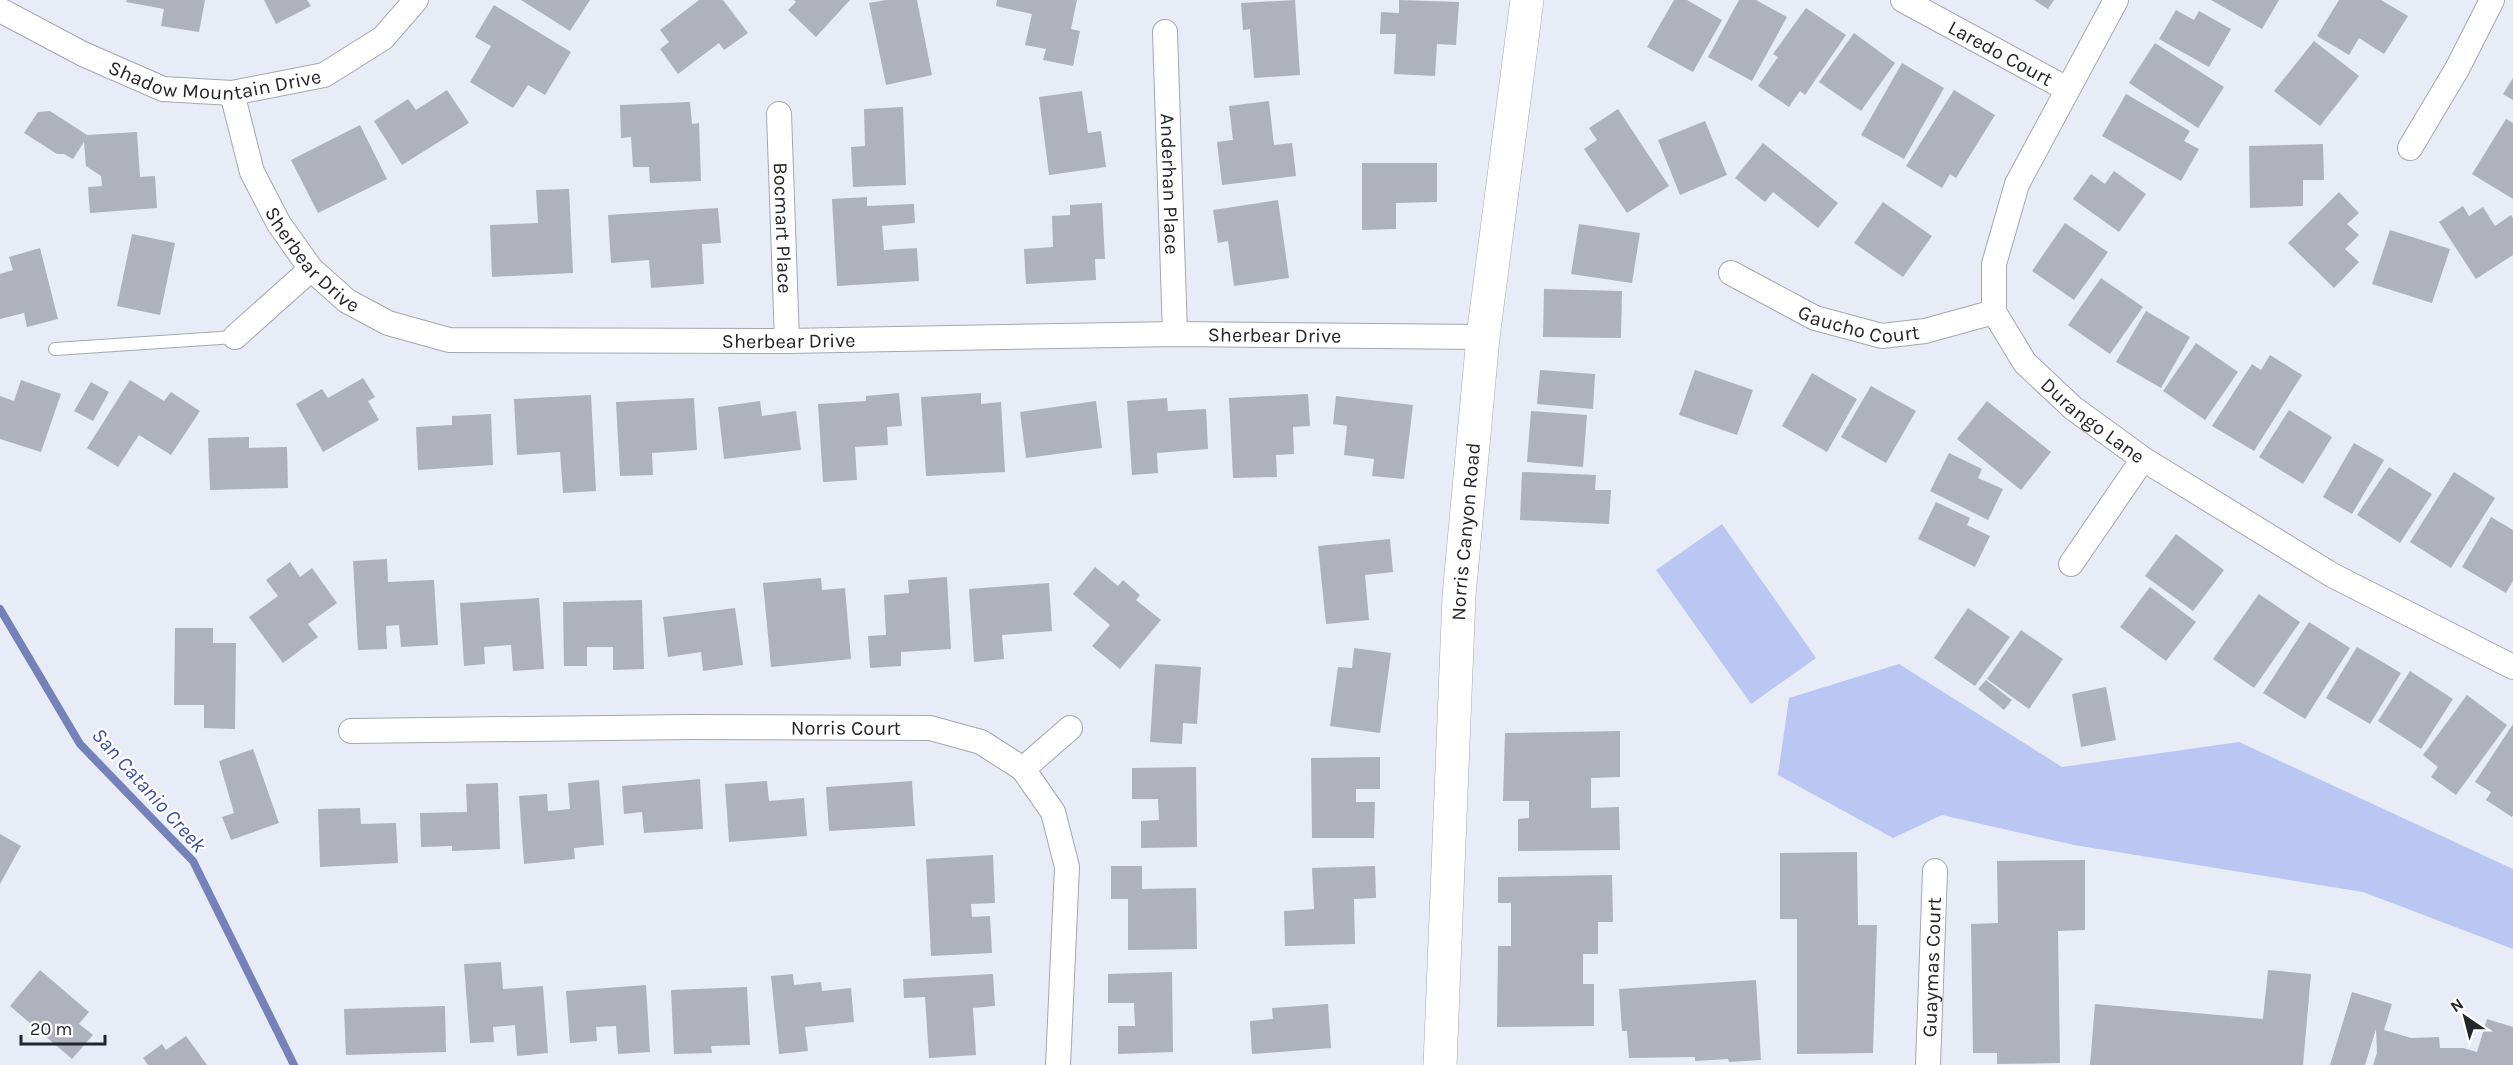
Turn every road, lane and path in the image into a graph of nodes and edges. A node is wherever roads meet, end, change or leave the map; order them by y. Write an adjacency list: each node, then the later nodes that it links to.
1 (416, 0): 9 (street, Shadow Mountain Drive)
2 (1527, 0): 17 (street, Norris Canyon Road)
3 (1903, 0): 8 (street, Laredo Court)
4 (2116, 0): 8 (street)
5 (2492, 0): 11 (street)
6 (0, 10): 9 (street, Shadow Mountain Drive)
7 (1165, 32): 15 (street, Anderhan Place)
8 (2067, 89): 14 (street)
9 (232, 93): 12 (street, Sherbear Drive)
10 (779, 114): 18 (street, Bocmart Place)
11 (2410, 148)
12 (311, 270): 16 (street); 18 (street, Sherbear Drive)
13 (1731, 273): 14 (street, Gaucho Court)
14 (1994, 312): 20 (street, Durango Lane)
15 (1175, 334): 17 (street, Sherbear Drive); 18 (street, Sherbear Drive)
16 (235, 337): 19 (lane)
17 (1483, 337): 28 (street, Norris Canyon Road)
18 (787, 341)
19 (55, 349)
20 (2143, 459): 21 (street); 22 (street, Durango Lane)
21 (2071, 564)
22 (2513, 667)
23 (1070, 728): 25 (street)
24 (351, 731): 25 (street, Norris Court)
25 (1023, 769): 27 (street, Norris Court)
26 (1935, 871): 29 (street, Guaymas Court)
27 (1058, 1065)
28 (1440, 1065)
29 (1928, 1065)

